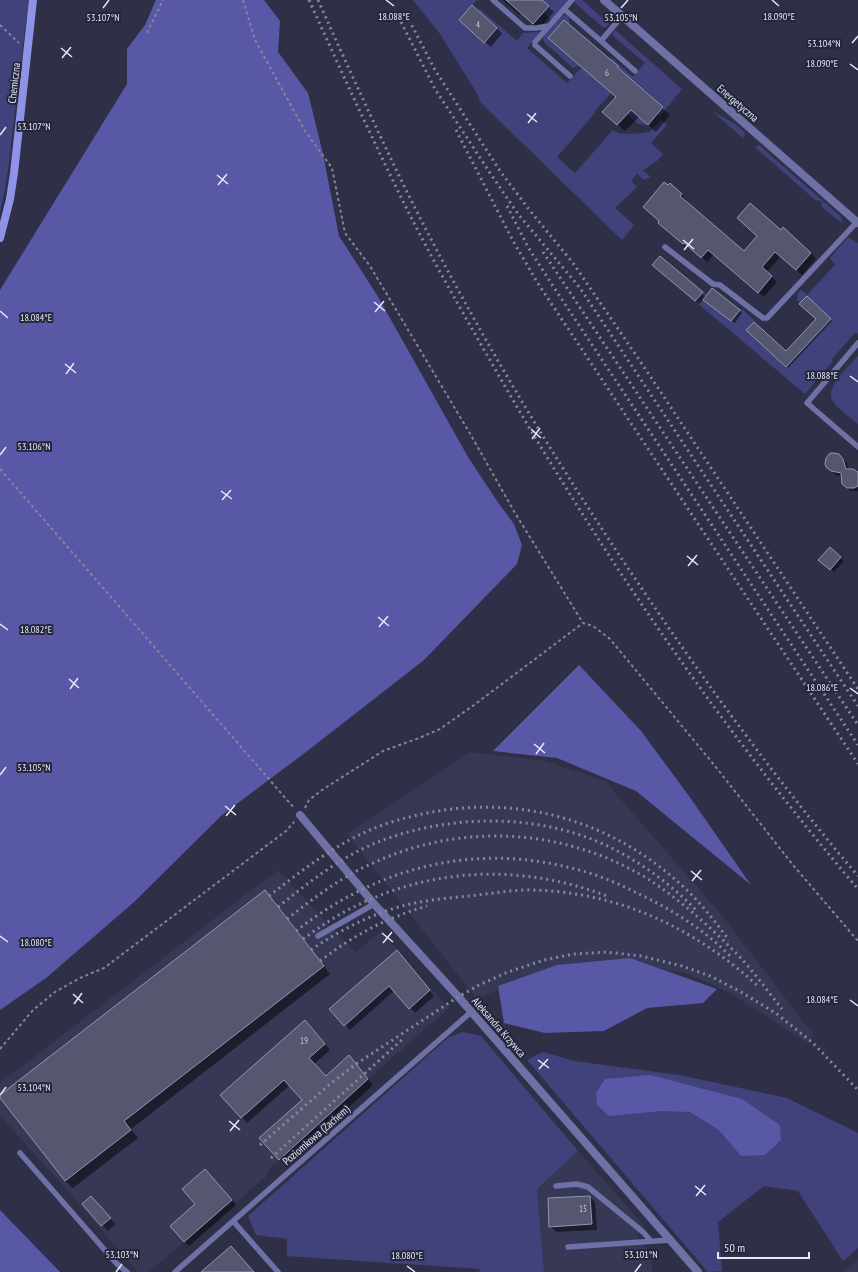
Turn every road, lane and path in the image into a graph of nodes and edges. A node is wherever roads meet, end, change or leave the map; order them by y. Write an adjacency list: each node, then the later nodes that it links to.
1 (33, 0): 13 (street, Chemiczna)
2 (163, 0): 11 (path)
3 (243, 0): 22 (path)
4 (493, 0): 10 (lane)
5 (572, 0): 7 (lane)
6 (604, 0): 8 (street, Energetyczna)
7 (564, 9): 10 (lane); 12 (lane)
8 (622, 16): 12 (lane); 16 (street, Energetyczna)
9 (0, 25): 13 (path)
10 (549, 26): 15 (lane)
11 (147, 34)
12 (601, 41): 14 (lane)
13 (28, 52): 17 (street, Chemiczna)
14 (635, 71)
15 (570, 76)
16 (857, 222): 18 (lane)
17 (0, 238)
18 (666, 247)
19 (858, 343): 20 (lane)
20 (858, 447)
21 (0, 469): 23 (path)
22 (584, 623): 23 (path); 26 (path)
23 (300, 815): 24 (street, Aleksandra Krzywca); 28 (path)
24 (374, 904): 25 (lane); 27 (street, Aleksandra Krzywca)
25 (318, 936)
26 (858, 940)
27 (471, 1012): 31 (lane, Poziomkowa (Zachem)); 32 (street, Aleksandra Krzywca)
28 (0, 1049)
29 (20, 1153): 35 (lane)
30 (556, 1186): 33 (lane)
31 (233, 1221): 36 (lane, Poziomkowa (Zachem)); 37 (lane)
32 (670, 1240): 33 (lane); 38 (street, Aleksandra Krzywca)
33 (651, 1241): 34 (lane)
34 (568, 1247)
35 (127, 1272)
36 (175, 1272)
37 (278, 1272)
38 (698, 1272)

